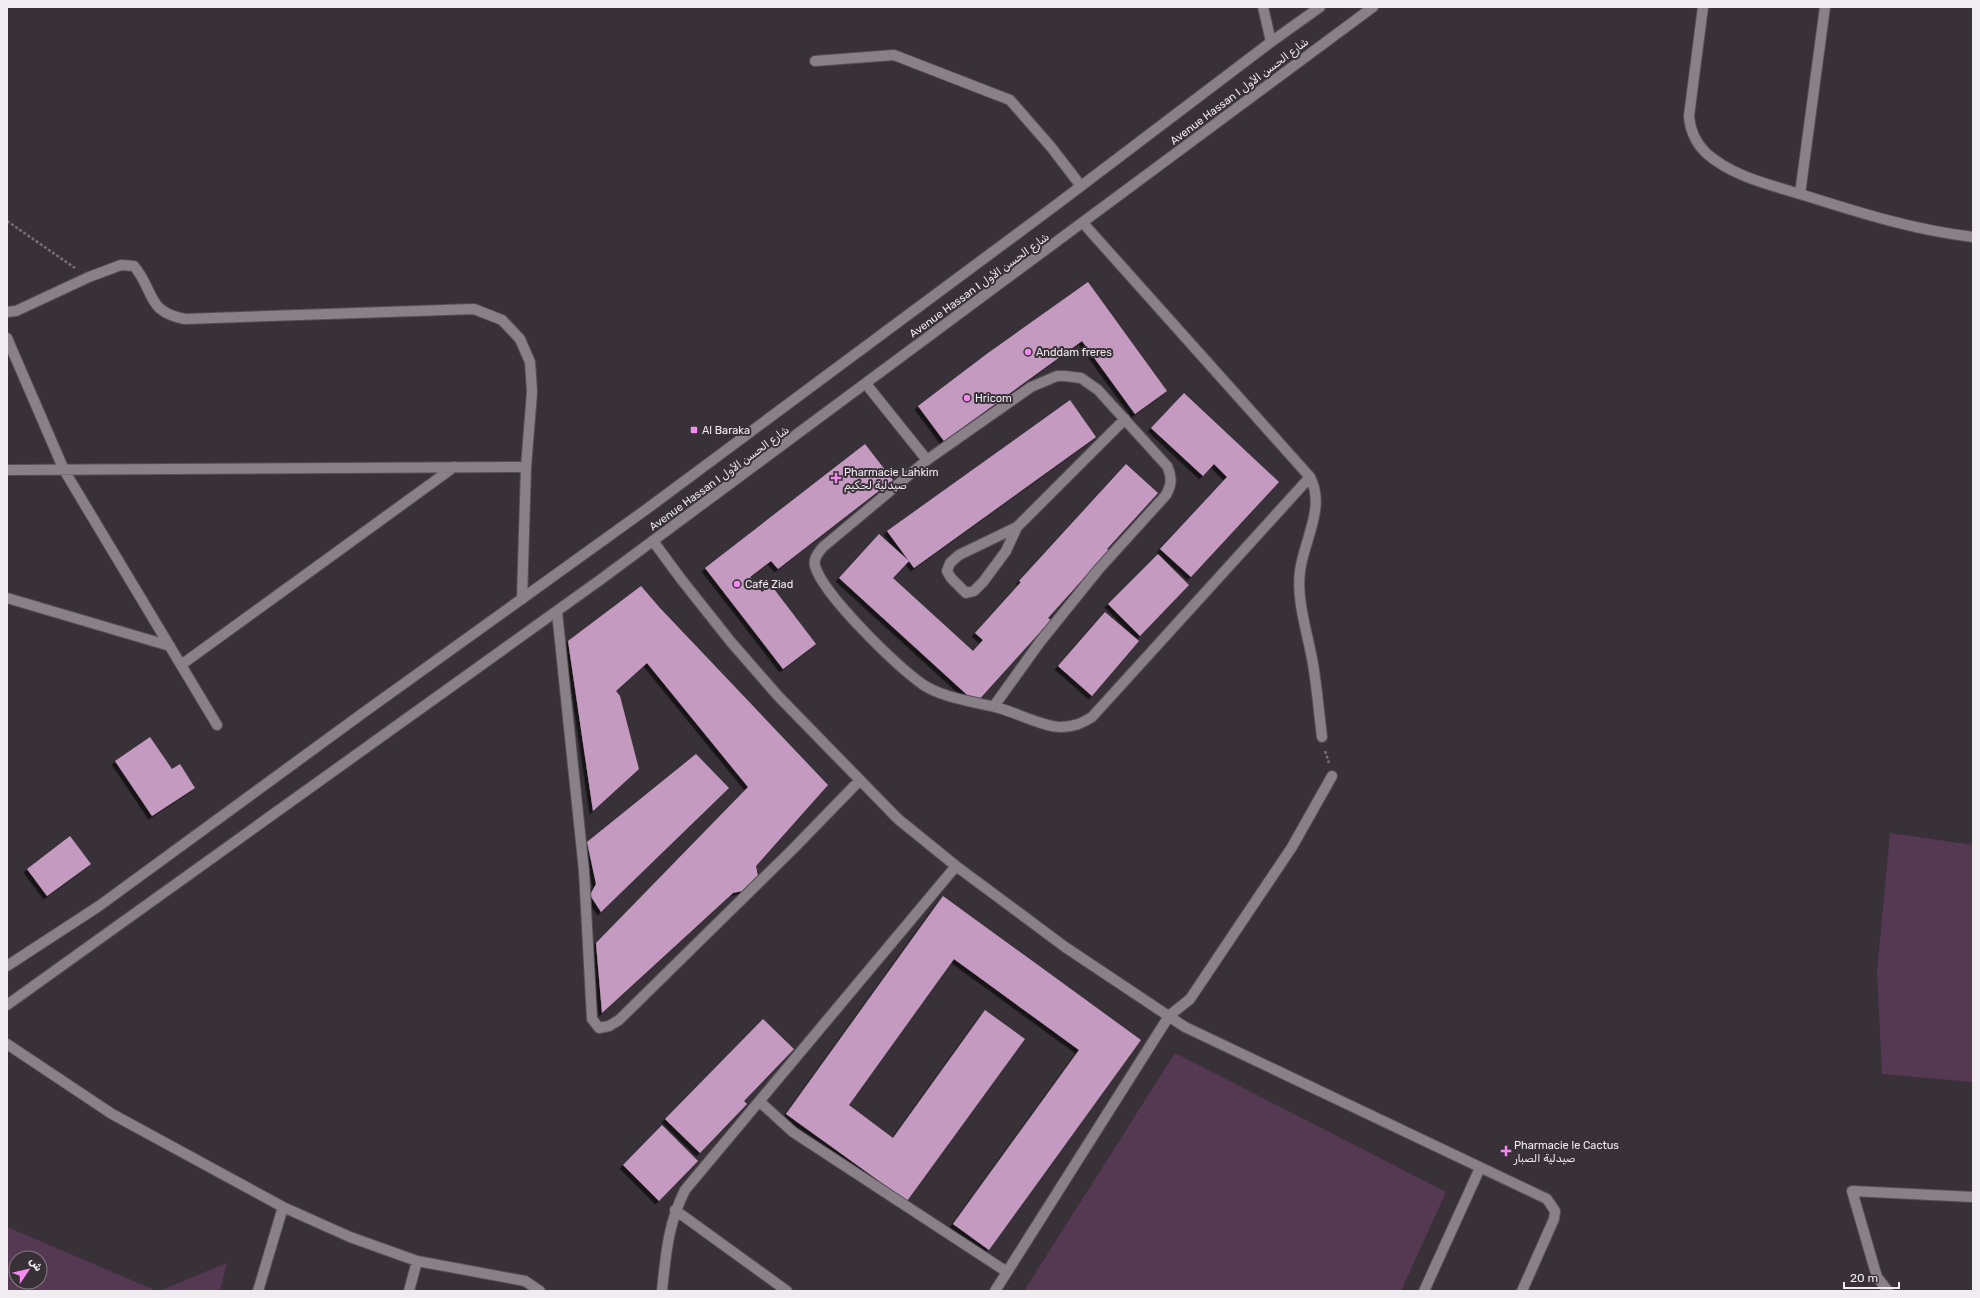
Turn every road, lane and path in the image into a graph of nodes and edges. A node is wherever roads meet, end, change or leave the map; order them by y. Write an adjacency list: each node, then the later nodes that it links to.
1 (1263, 7): 6 (street)
2 (1320, 7): 6 (street)
3 (1372, 7): 11 (street, Avenue Hassan I شارع الحسن الأول)
4 (1703, 7): 9 (street)
5 (1825, 7): 9 (street)
6 (1272, 42): 8 (street)
7 (816, 60): 8 (street)
8 (1082, 186): 27 (street)
9 (1800, 194): 12 (street)
10 (7, 220): 13 (path)
11 (1083, 224): 16 (street, Avenue Hassan I شارع الحسن الأول); 23 (street)
12 (1973, 237)
13 (89, 277): 14 (street); 20 (street)
14 (7, 312)
15 (7, 338): 22 (street)
16 (866, 384): 18 (street); 25 (street, Avenue Hassan I شارع الحسن الأول)
17 (1125, 419): 18 (street); 24 (street); 31 (street)
18 (927, 460): 31 (street)
19 (454, 467): 20 (street); 22 (street); 30 (street)
20 (526, 467): 27 (street)
21 (7, 470): 22 (street)
22 (64, 470): 29 (street)
23 (1310, 477): 31 (street); 33 (street)
24 (1017, 527): 24 (street)
25 (653, 541): 28 (street, Avenue Hassan I شارع الحسن الأول); 35 (street)
26 (7, 598): 29 (street)
27 (522, 599): 37 (street)
28 (556, 612): 35 (street); 38 (street, Avenue Hassan I شارع الحسن الأول)
29 (170, 646): 30 (street)
30 (182, 665): 32 (street)
31 (994, 706)
32 (217, 725)
33 (1322, 737): 34 (path)
34 (1332, 776): 39 (street)
35 (860, 780): 36 (street)
36 (956, 866): 39 (street); 41 (street)
37 (7, 966)
38 (7, 1005)
39 (1169, 1016): 42 (street); 47 (street)
40 (7, 1044): 44 (street)
41 (760, 1102): 45 (street); 47 (street)
42 (1480, 1168): 54 (street); 55 (street)
43 (1973, 1197): 56 (street)
44 (283, 1207): 46 (street); 48 (street)
45 (675, 1210): 51 (street); 52 (street)
46 (417, 1261): 49 (street); 50 (street)
47 (1007, 1272): 53 (street)
48 (258, 1291)
49 (409, 1291)
50 (540, 1291)
51 (662, 1291)
52 (787, 1291)
53 (995, 1291)
54 (1424, 1291)
55 (1522, 1291)
56 (1888, 1291)

